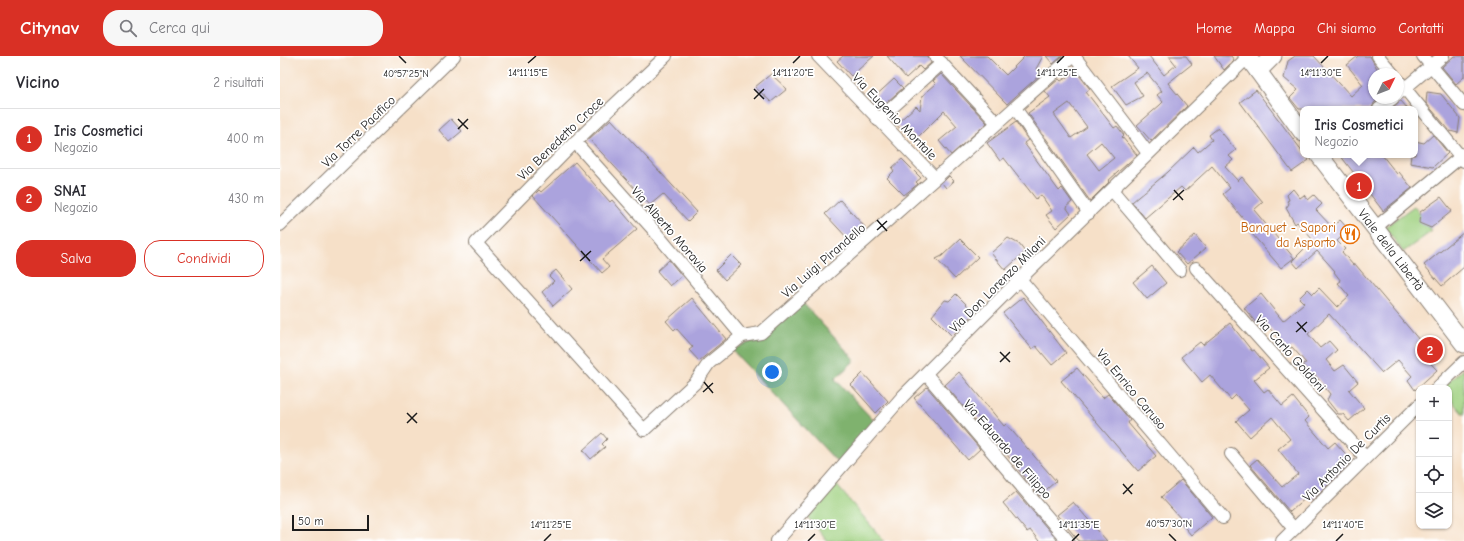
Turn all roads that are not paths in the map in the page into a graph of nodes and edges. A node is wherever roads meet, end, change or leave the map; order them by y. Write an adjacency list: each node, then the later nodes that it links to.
1 (454, 56): 30 (street, Via Torre Pacifico)
2 (666, 56): 23 (street, Via Benedetto Croce)
3 (818, 56): 20 (street, Via Eugenio Montale)
4 (1073, 56): 19 (street, Via Luigi Pirandello); 24 (street)
5 (1273, 56): 13 (main road)
6 (1378, 56): 12 (street)
7 (1423, 56): 11 (street)
8 (1443, 56): 11 (street)
9 (1247, 57): 13 (main road); 24 (street, Via Don Lorenzo Milani)
10 (938, 59): 20 (street); 21 (street)
11 (1431, 66): 14 (street); 16 (street)
12 (1388, 68)
13 (1258, 71): 22 (main road)
14 (1404, 84)
15 (1404, 91): 17 (street)
16 (1464, 105)
17 (1417, 106)
18 (1418, 107): 25 (street)
19 (1015, 108): 21 (street, Via Luigi Pirandello); 29 (street)
20 (878, 120): 27 (street, Via Eugenio Montale)
21 (997, 123): 27 (street, Via Luigi Pirandello)
22 (1300, 129)
23 (575, 142): 35 (street, Via Alberto Moravia); 41 (street, Via Benedetto Croce)
24 (1148, 153): 28 (street, Via Don Lorenzo Milani)
25 (1463, 157): 31 (street)
26 (1322, 158): 31 (main road, Viale della Libertà)
27 (935, 178): 35 (street, Via Luigi Pirandello)
28 (1112, 190): 29 (street, Via Don Lorenzo Milani); 33 (street)
29 (1089, 213): 34 (street, Via Don Lorenzo Milani)
30 (280, 225)
31 (1375, 228): 36 (main road, Viale della Libertà)
32 (1196, 268): 43 (street, Via Carlo Goldoni)
33 (1180, 270)
34 (1020, 279): 38 (street, Via Don Lorenzo Milani); 44 (street, Via Enrico Caruso)
35 (742, 336): 41 (street, Via Luigi Pirandello)
36 (1464, 344)
37 (1464, 362): 39 (street)
38 (926, 374): 46 (street, Via Don Lorenzo Milani); 47 (street, Via Eduardo de Filippo)
39 (1440, 385)
40 (1416, 408): 43 (street, Via Antonio De Curtis)
41 (644, 430)
42 (1231, 454): 45 (street)
43 (1365, 457): 45 (street, Via Antonio De Curtis)
44 (1223, 518)
45 (1294, 529): 48 (street, Via Antonio De Curtis)
46 (777, 541)
47 (1068, 541)
48 (1282, 541)

